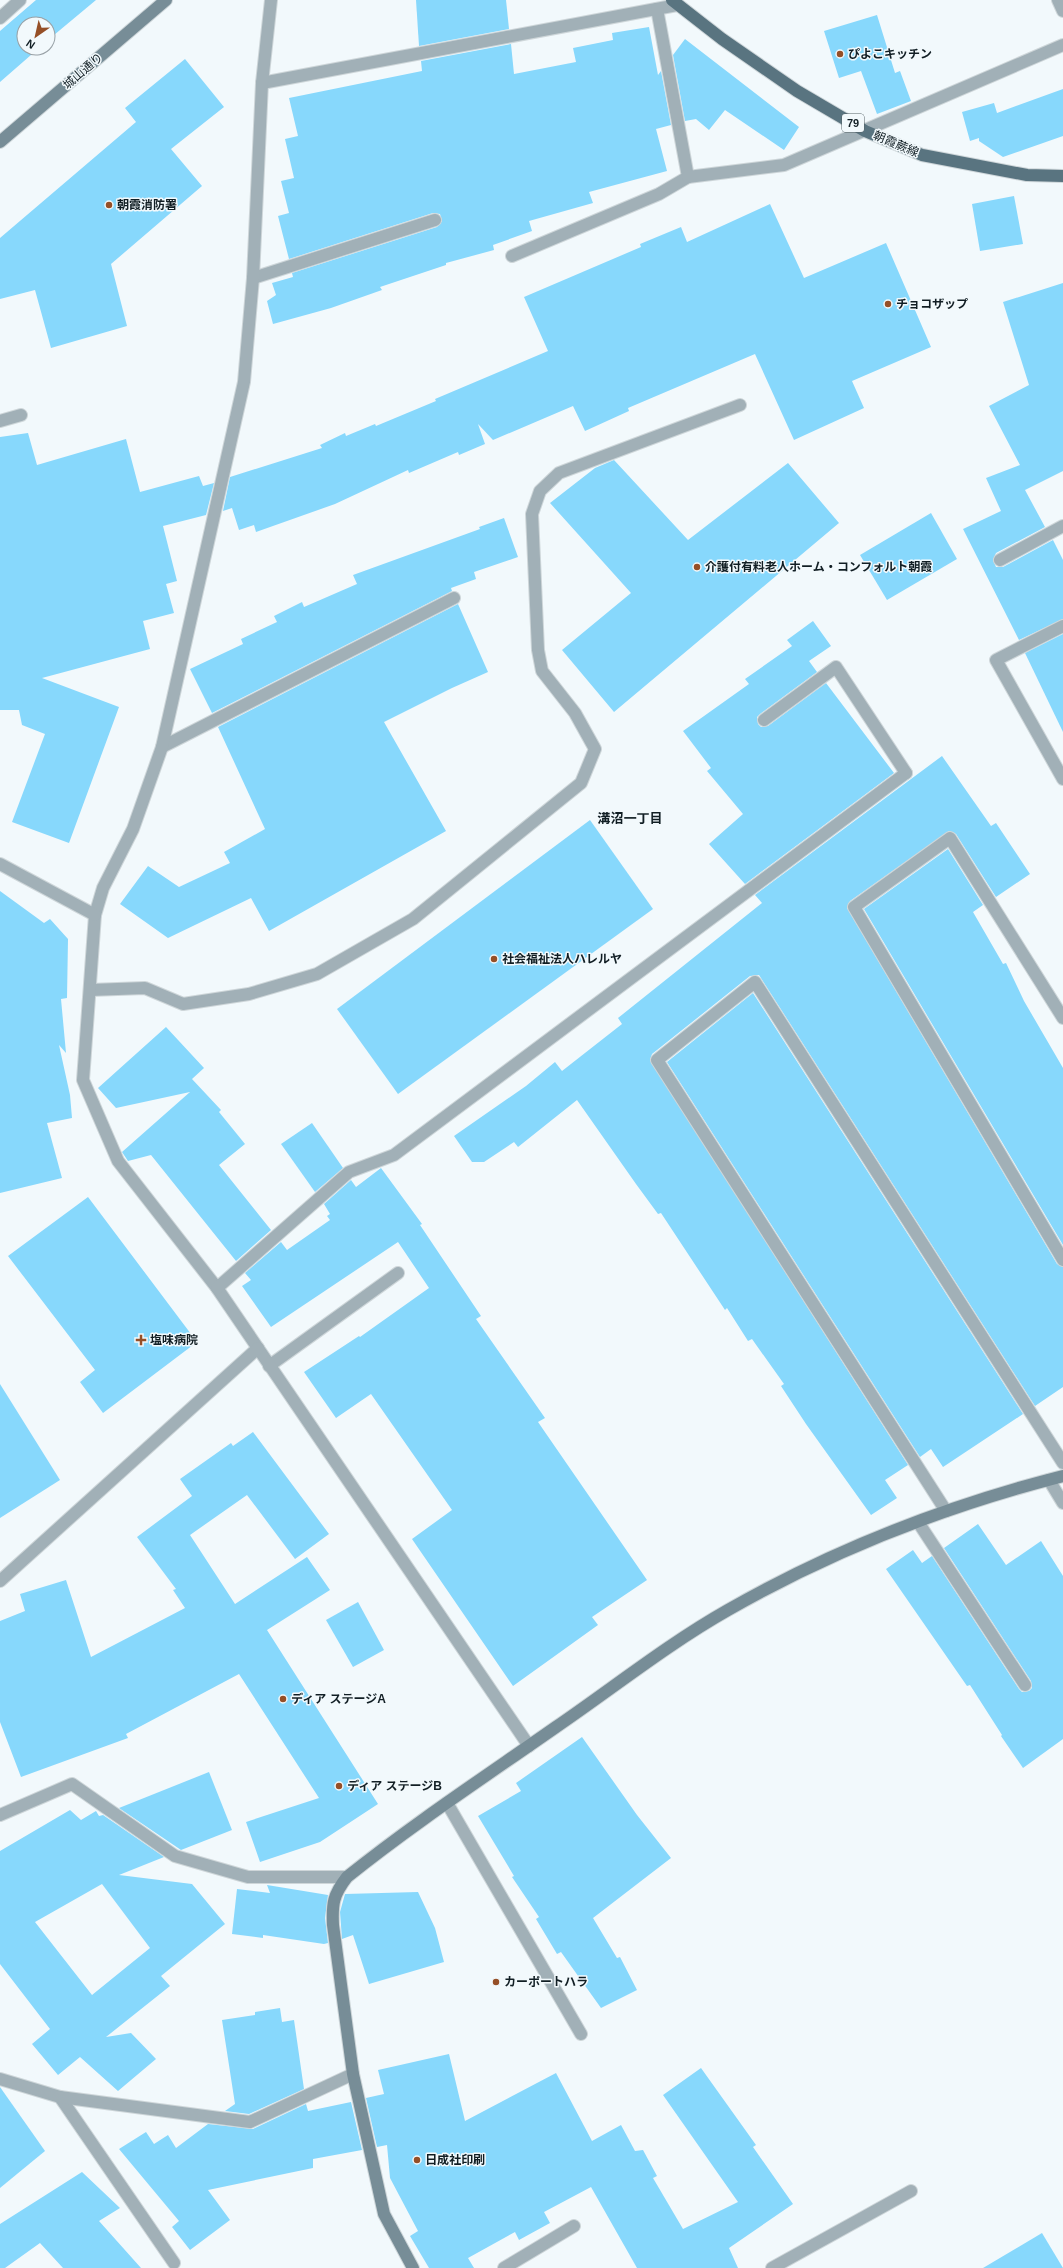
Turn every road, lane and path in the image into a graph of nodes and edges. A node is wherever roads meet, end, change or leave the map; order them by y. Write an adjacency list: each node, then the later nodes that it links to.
1 (20, 0): 8 (street)
2 (166, 0): 12 (street, 城山通り)
3 (271, 0): 10 (street)
4 (1058, 0): 7 (street)
5 (675, 3): 6 (street); 11 (main road, 朝霞蕨線 / 79)
6 (657, 9): 10 (street); 14 (street)
7 (1063, 11)
8 (0, 18)
9 (1063, 45): 11 (street)
10 (262, 83): 17 (street)
11 (865, 131): 13 (main road, 朝霞蕨線 / 79); 14 (street)
12 (0, 142)
13 (1063, 176)
14 (688, 177): 16 (street)
15 (435, 220): 17 (street)
16 (512, 256)
17 (253, 278): 26 (street)
18 (740, 404): 30 (street)
19 (21, 415): 20 (street)
20 (0, 421)
21 (1063, 526): 22 (street)
22 (1000, 560)
23 (454, 598): 26 (street)
24 (1063, 626): 27 (street)
25 (764, 720): 34 (street)
26 (162, 747): 29 (street)
27 (1063, 779)
28 (0, 864): 29 (street)
29 (95, 915): 30 (street)
30 (90, 990): 34 (street)
31 (1063, 1018): 32 (street)
32 (1063, 1260)
33 (398, 1273): 36 (street)
34 (217, 1288): 35 (street)
35 (258, 1348): 36 (street); 43 (street)
36 (270, 1366): 45 (street)
37 (1063, 1463): 41 (street)
38 (1063, 1476): 39 (street)
39 (1049, 1480): 40 (street); 41 (street)
40 (1063, 1503)
41 (946, 1512): 42 (street)
42 (918, 1522): 44 (street); 45 (street)
43 (0, 1581)
44 (1025, 1685)
45 (529, 1746): 46 (street)
46 (448, 1803): 48 (street); 49 (street)
47 (0, 1815): 48 (street)
48 (347, 1877): 50 (street)
49 (581, 2034)
50 (353, 2074): 52 (street); 56 (street)
51 (0, 2079): 52 (street)
52 (60, 2097): 55 (street)
53 (911, 2191): 58 (street)
54 (574, 2226): 57 (street)
55 (174, 2264)
56 (413, 2268)
57 (504, 2268)
58 (774, 2268)

